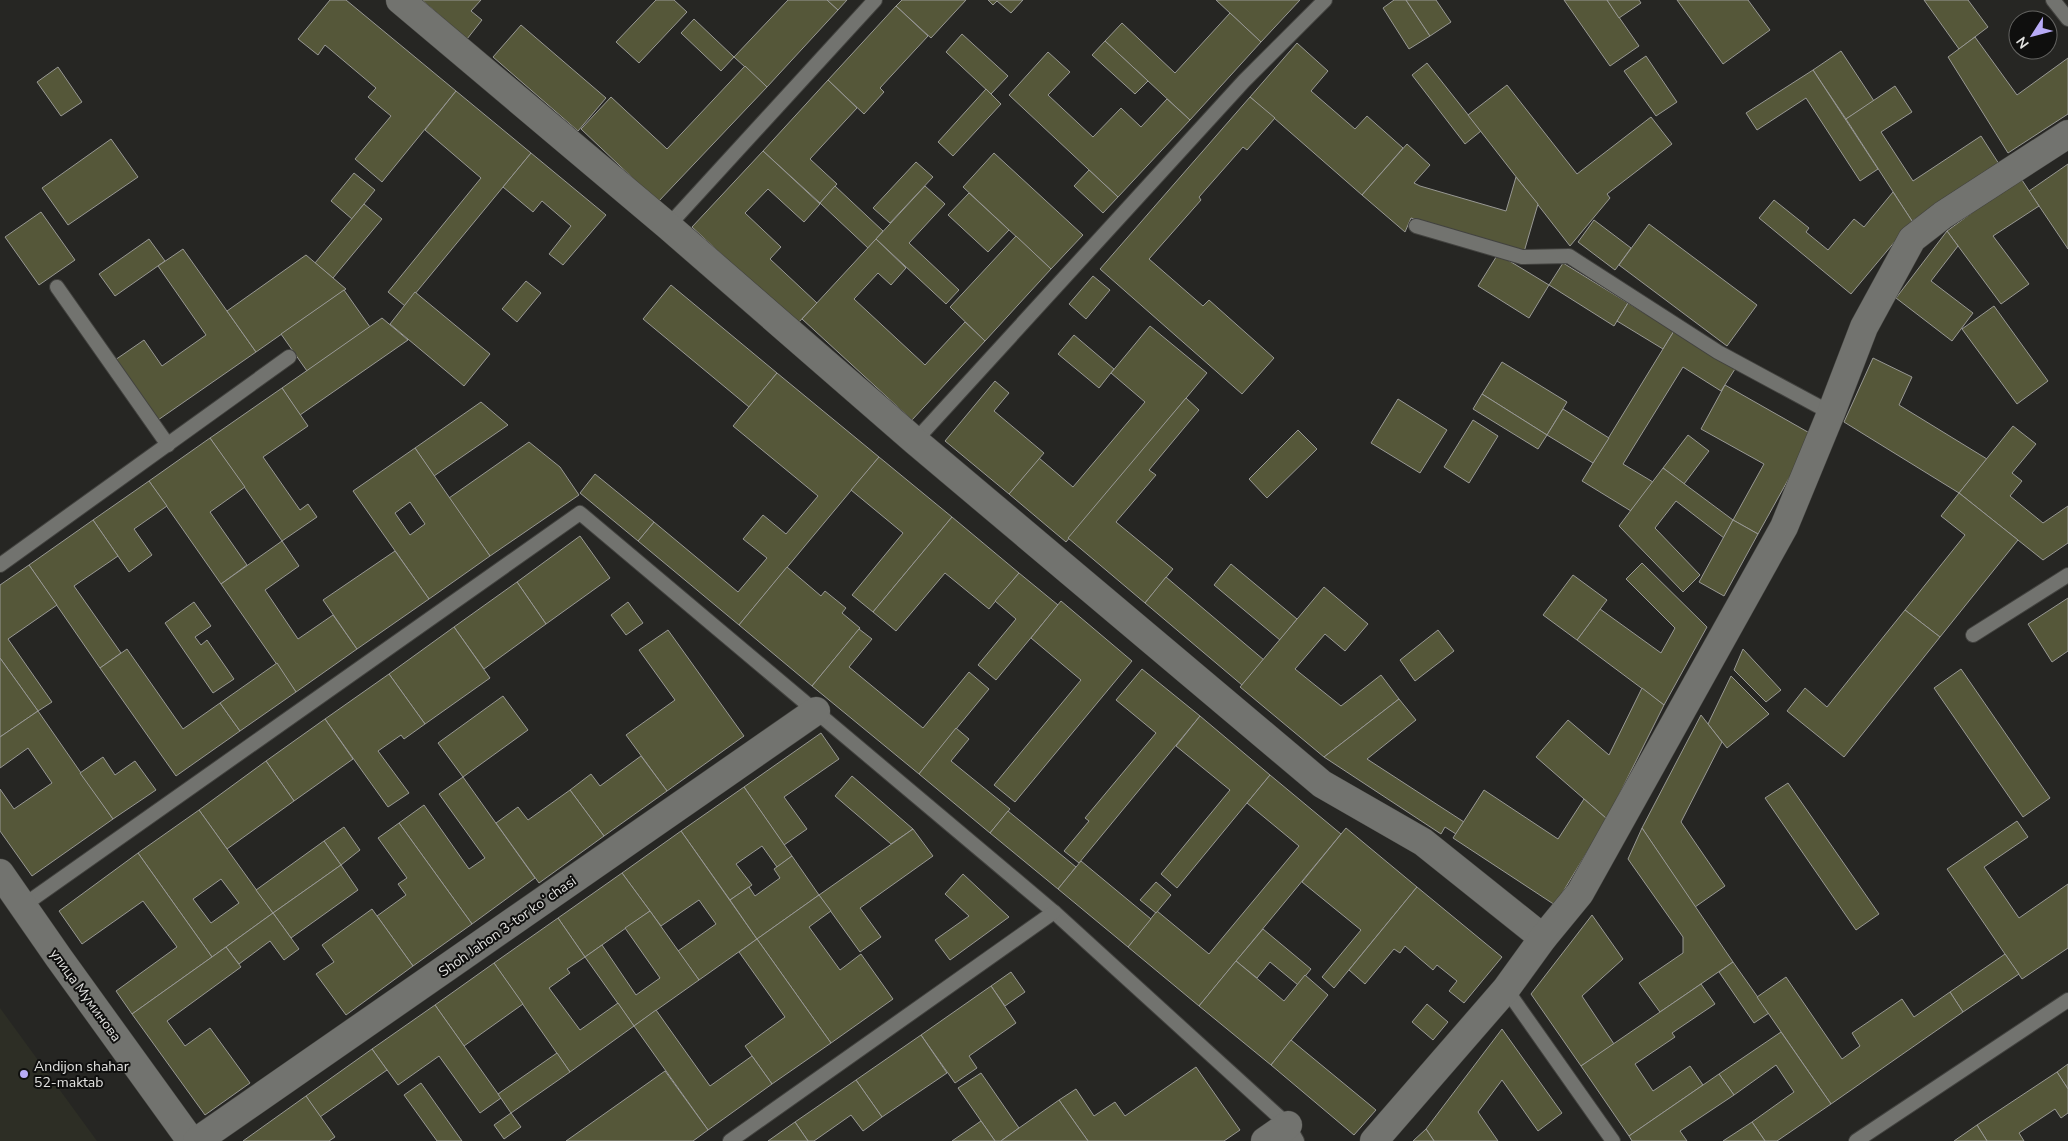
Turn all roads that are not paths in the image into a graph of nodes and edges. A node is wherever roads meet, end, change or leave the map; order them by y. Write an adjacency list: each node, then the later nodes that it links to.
1 (400, 0): 7 (street)
2 (875, 0): 7 (lane)
3 (1326, 0): 12 (lane)
4 (2053, 0): 5 (lane)
5 (2068, 19)
6 (2068, 134): 11 (street)
7 (668, 226): 12 (street)
8 (1416, 226): 11 (lane)
9 (57, 287): 13 (lane)
10 (289, 357): 13 (lane)
11 (1831, 413): 21 (street)
12 (915, 440): 21 (street)
13 (168, 445): 14 (lane)
14 (0, 565)
15 (2068, 575): 16 (lane)
16 (1973, 635)
17 (816, 712): 19 (lane); 20 (lane); 26 (street, Shoh Jahon 3-tor koʻchasi)
18 (0, 872): 19 (street, улица Муминова)
19 (24, 905): 25 (street, улица Муминова)
20 (1054, 912): 24 (lane); 27 (lane)
21 (1543, 938): 22 (street)
22 (1506, 989): 29 (street); 30 (lane)
23 (2068, 1000): 31 (lane)
24 (1292, 1133): 28 (street)
25 (191, 1141)
26 (197, 1141)
27 (730, 1141)
28 (1265, 1141)
29 (1374, 1141)
30 (1613, 1141)
31 (1856, 1141)

